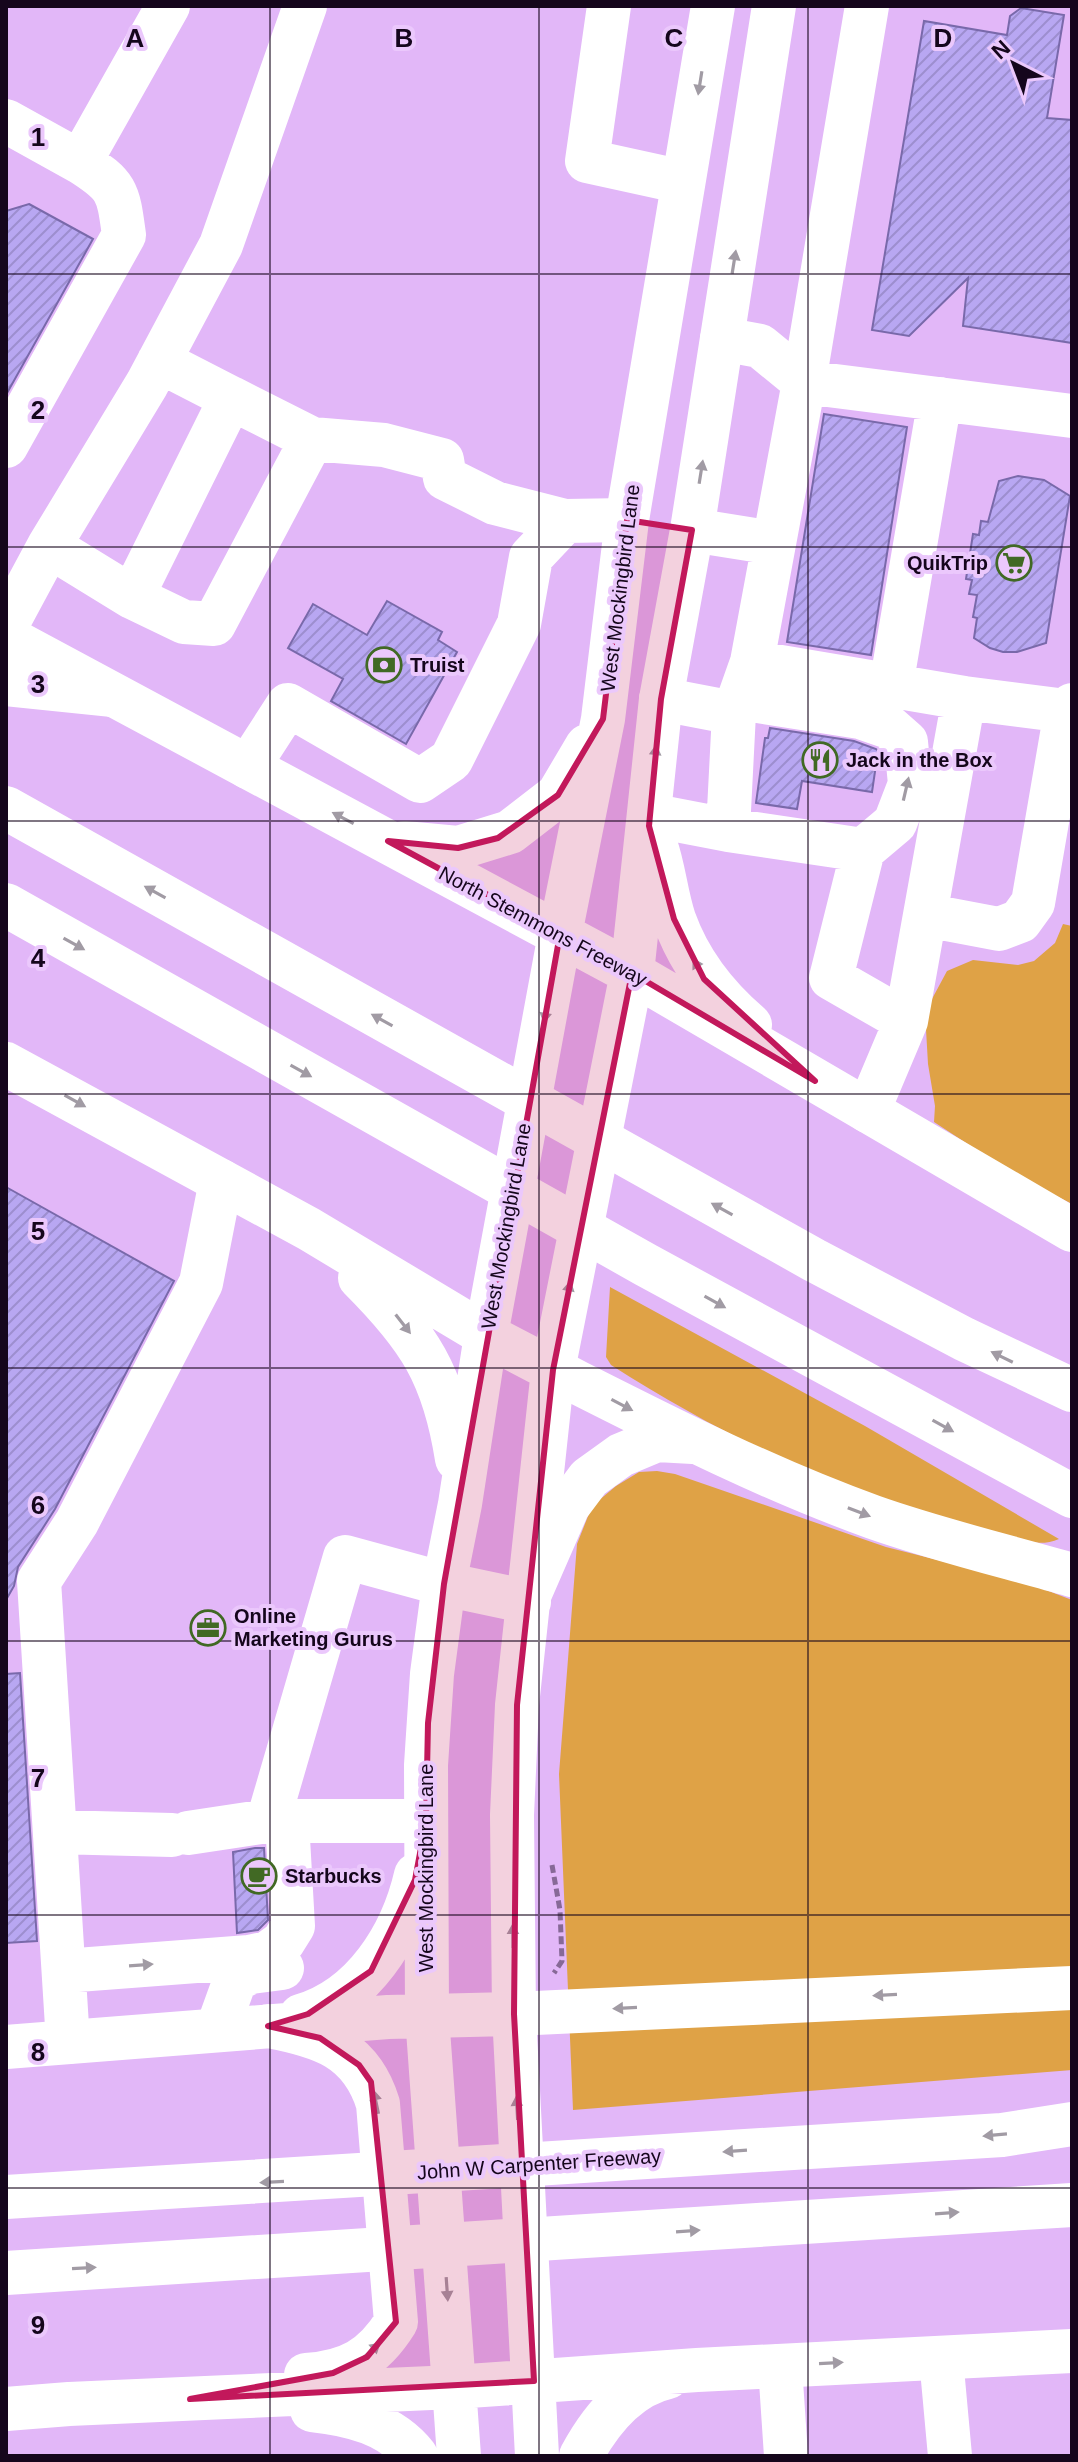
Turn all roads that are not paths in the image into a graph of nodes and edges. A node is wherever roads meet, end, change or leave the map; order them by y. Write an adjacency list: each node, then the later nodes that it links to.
1 (168, 6): 8 (main road)
2 (305, 6): 11 (main road)
3 (609, 6): 9 (main road)
4 (713, 6): 9 (main road, West Mockingbird Lane, one-way to 9)
5 (774, 6): 10 (main road, one-way to 5)
6 (867, 6): 12 (main road)
7 (6, 121): 8 (main road)
8 (80, 162): 17 (main road)
9 (683, 182): 18 (main road, West Mockingbird Lane)
10 (722, 339): 12 (main road); 20 (main road, one-way to 10)
11 (159, 361): 13 (main road); 22 (main road)
12 (804, 382): 14 (main road); 21 (main road)
13 (231, 398): 16 (main road); 23 (main road)
14 (940, 399): 15 (main road); 27 (main road)
15 (1072, 416)
16 (312, 439): 19 (main road); 23 (main road)
17 (6, 446)
18 (627, 520): 19 (main road); 20 (main road); 33 (main road, West Mockingbird Lane)
19 (565, 521): 34 (main road)
20 (692, 530): 21 (main road); 31 (main road)
21 (773, 543): 28 (main road)
22 (49, 546): 23 (main road); 24 (main road)
23 (132, 597)
24 (6, 626)
25 (6, 637): 29 (main road, North Stemmons Freeway)
26 (6, 684): 29 (main road)
27 (891, 686): 28 (main road); 30 (main road)
28 (742, 691): 31 (main road); 37 (main road); 39 (main road, one-way to 28)
29 (113, 695): 34 (main road, North Stemmons Freeway)
30 (964, 698): 32 (main road); 41 (main road)
31 (661, 699): 36 (main road, one-way to 31)
32 (1069, 708): 41 (main road)
33 (603, 719): 38 (main road); 42 (main road, West Mockingbird Lane)
34 (248, 767): 38 (main road, North Stemmons Freeway, one-way to 34)
35 (6, 808): 54 (main road, one-way to 35)
36 (649, 820): 37 (main road); 43 (main road); 46 (main road, one-way to 36)
37 (728, 830): 39 (main road)
38 (388, 841): 42 (main road, North Stemmons Freeway)
39 (863, 850): 44 (main road)
40 (6, 905): 49 (main road, one-way to 49)
41 (925, 915): 44 (main road)
42 (560, 934): 43 (main road, North Stemmons Freeway); 49 (main road, West Mockingbird Lane, one-way to 49)
43 (632, 973): 46 (main road, North Stemmons Freeway); 53 (main road, one-way to 43)
44 (906, 1021): 47 (main road)
45 (6, 1064): 48 (main road, one-way to 48)
46 (815, 1081): 47 (main road, North Stemmons Freeway)
47 (868, 1111): 51 (main road, North Stemmons Freeway)
48 (221, 1181): 50 (main road); 63 (main road)
49 (513, 1190): 52 (main road, West Mockingbird Lane); 56 (main road, one-way to 56)
50 (309, 1229): 52 (main road); 57 (main road, one-way to 57)
51 (1072, 1230)
52 (486, 1335): 53 (main road); 57 (main road, West Mockingbird Lane)
53 (553, 1370): 55 (main road, one-way to 55); 60 (main road)
54 (1072, 1390)
55 (693, 1442): 58 (main road, one-way to 58); 60 (main road)
56 (1072, 1496)
57 (460, 1504): 59 (main road, West Mockingbird Lane)
58 (1072, 1575)
59 (444, 1584): 60 (main road); 61 (main road); 62 (main road, West Mockingbird Lane)
60 (530, 1597): 66 (main road, one-way to 60)
61 (289, 1821): 62 (main road); 63 (main road); 64 (main road, one-way to 61); 69 (main road)
62 (426, 1821): 67 (main road, West Mockingbird Lane); 68 (main road)
63 (55, 1832): 64 (main road)
64 (64, 1971): 70 (main road)
65 (1072, 1988): 66 (main road, one-way to 66)
66 (514, 2014): 67 (main road); 80 (main road, one-way to 66)
67 (427, 2016): 68 (main road); 81 (main road, West Mockingbird Lane, one-way to 81)
68 (268, 2026): 69 (main road); 82 (main road, one-way to 68)
69 (217, 2030): 70 (main road)
70 (68, 2042): 71 (main road)
71 (6, 2047)
72 (1072, 2124): 73 (main road, John W Carpenter Freeway, one-way to 73)
73 (6, 2197)
74 (1072, 2205): 75 (main road, one-way to 74)
75 (6, 2273)
76 (1072, 2351): 77 (main road)
77 (941, 2358): 78 (main road, one-way to 77); 89 (main road)
78 (780, 2366): 79 (main road); 88 (main road)
79 (697, 2370): 80 (main road); 87 (main road)
80 (534, 2381): 81 (main road); 86 (main road)
81 (454, 2387): 82 (main road); 85 (main road, West Mockingbird Lane)
82 (190, 2399): 83 (main road); 84 (main road)
83 (6, 2409)
84 (416, 2456)
85 (459, 2456)
86 (537, 2456)
87 (581, 2456)
88 (786, 2456)
89 (950, 2456)

